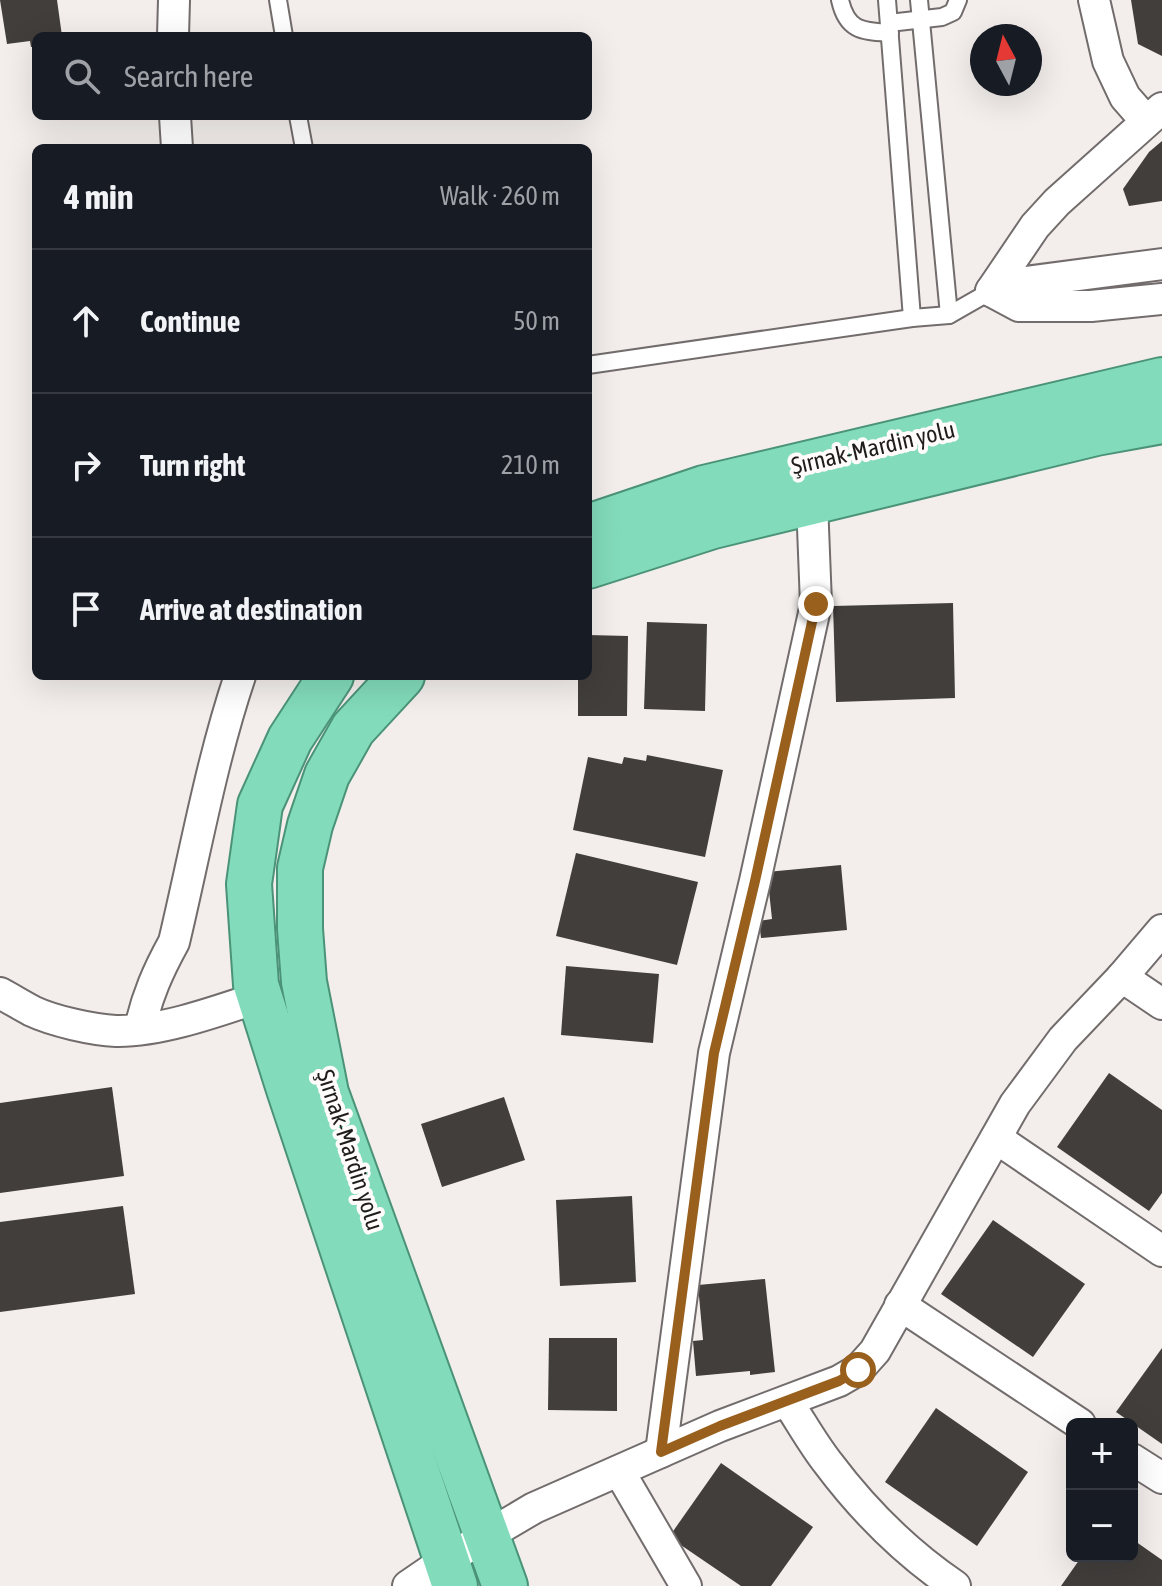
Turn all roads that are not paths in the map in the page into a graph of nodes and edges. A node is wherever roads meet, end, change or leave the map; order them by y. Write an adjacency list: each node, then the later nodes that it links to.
1 (174, 0): 10 (street)
2 (278, 0): 11 (lane)
3 (840, 0): 9 (lane)
4 (887, 0): 9 (lane)
5 (919, 0): 8 (lane)
6 (958, 0): 8 (lane)
7 (1094, 0): 12 (street)
8 (921, 20): 9 (lane); 20 (lane)
9 (890, 28): 21 (lane)
10 (173, 32)
11 (283, 32)
12 (1154, 114): 18 (street)
13 (175, 120): 15 (street)
14 (299, 120): 16 (lane)
15 (177, 144)
16 (303, 144)
17 (1162, 264): 18 (street)
18 (991, 291): 19 (street); 20 (lane)
19 (1162, 299)
20 (949, 315): 21 (lane)
21 (912, 318): 22 (lane)
22 (592, 364)
23 (1162, 380): 26 (highway, Şırnak-Mardin yolu)
24 (1162, 421): 25 (highway, Şırnak-Mardin yolu)
25 (812, 502): 27 (highway, Şırnak-Mardin yolu); 42 (street)
26 (592, 526)
27 (592, 565)
28 (239, 680): 36 (street)
29 (328, 680): 34 (highway, Şırnak-Mardin yolu)
30 (398, 680): 46 (highway, Şırnak-Mardin yolu)
31 (1162, 930): 32 (street)
32 (1122, 977): 35 (street); 37 (street)
33 (0, 993): 36 (street)
34 (260, 997): 36 (street); 47 (highway, Şırnak-Mardin yolu)
35 (1162, 1004)
36 (140, 1028)
37 (996, 1138): 38 (street); 39 (street)
38 (1162, 1251)
39 (900, 1305): 40 (street); 41 (street)
40 (787, 1401): 42 (street); 51 (street)
41 (1071, 1418)
42 (661, 1452): 44 (street)
43 (1138, 1463): 45 (street)
44 (619, 1471): 46 (street); 50 (street)
45 (1162, 1478)
46 (487, 1536): 47 (street); 49 (highway, Şırnak-Mardin yolu)
47 (451, 1573): 48 (street)
48 (408, 1586)
49 (505, 1586)
50 (686, 1586)
51 (955, 1586)

